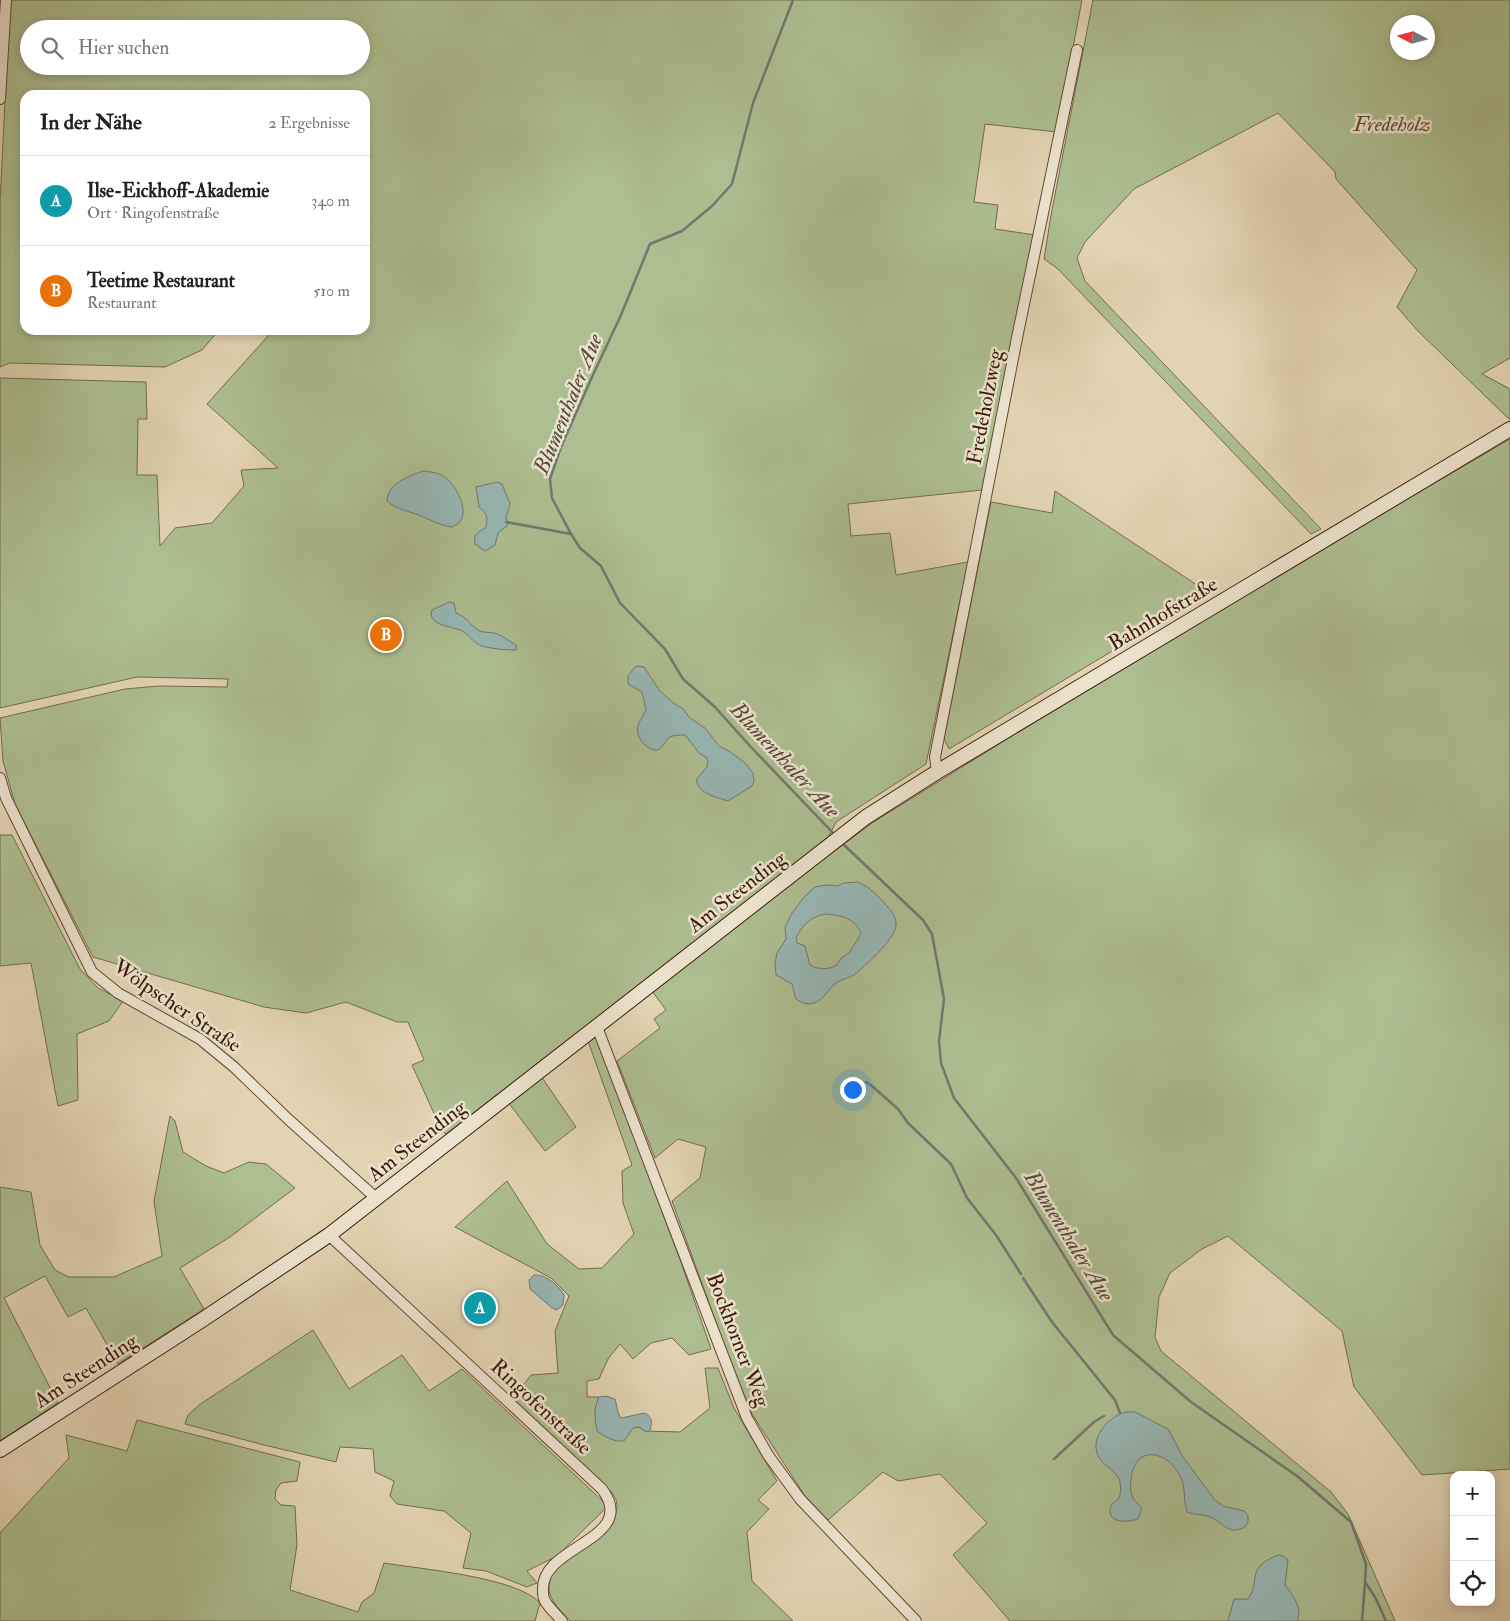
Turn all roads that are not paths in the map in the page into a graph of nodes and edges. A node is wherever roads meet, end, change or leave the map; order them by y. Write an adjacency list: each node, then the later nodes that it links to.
1 (6, 0): 3 (street)
2 (1077, 50): 5 (street, Fredeholzweg)
3 (0, 99)
4 (1510, 430): 5 (street, Bahnhofstraße)
5 (937, 772): 7 (street, Bahnhofstraße)
6 (0, 778): 9 (street, Wölpscher Straße)
7 (839, 837): 8 (street, Am Steending)
8 (597, 1027): 9 (street, Am Steending); 13 (street, Bockhorner Weg)
9 (376, 1198): 10 (street, Am Steending)
10 (329, 1235): 11 (street, Am Steending); 12 (street, Ringofenstraße)
11 (0, 1450)
12 (562, 1621)
13 (916, 1621)

